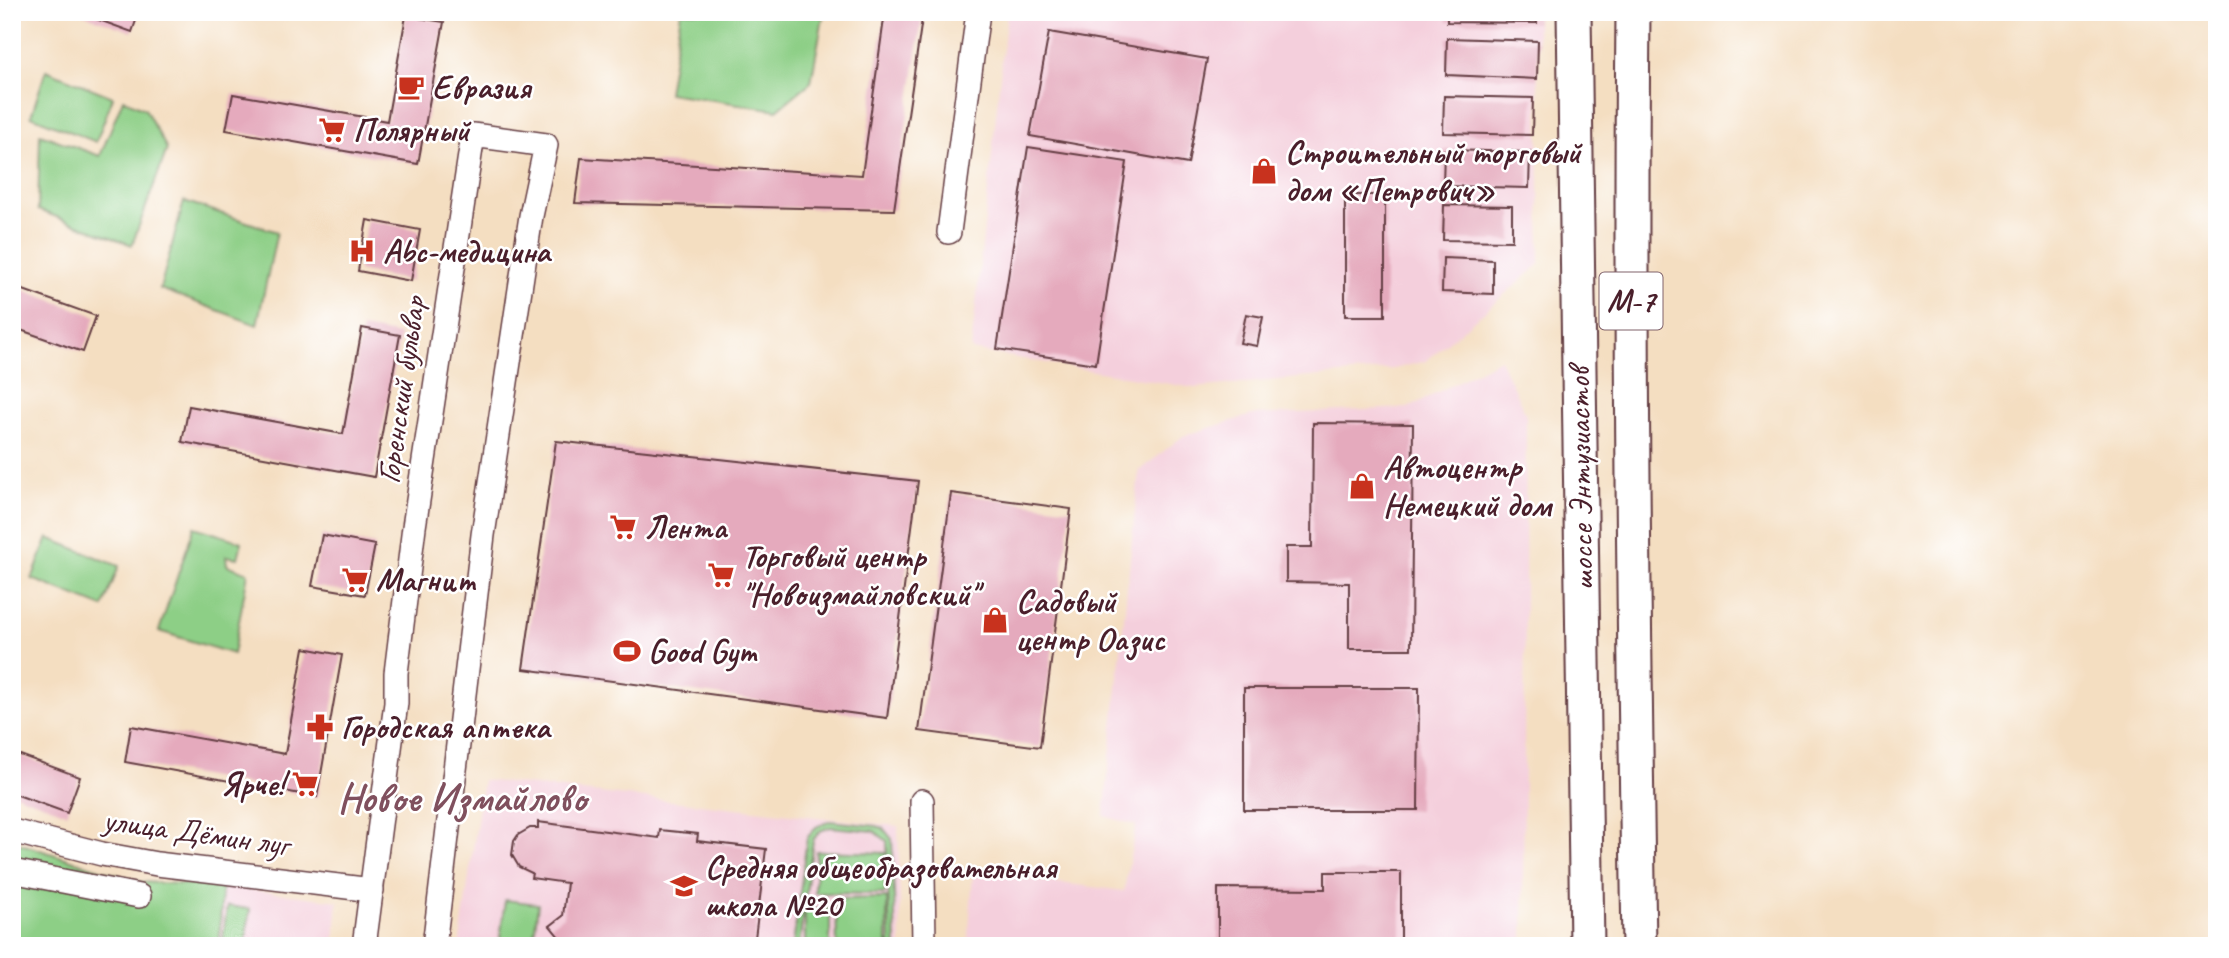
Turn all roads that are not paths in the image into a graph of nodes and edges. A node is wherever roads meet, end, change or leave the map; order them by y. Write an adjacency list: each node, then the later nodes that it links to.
1 (978, 12): 4 (street)
2 (1574, 12): 13 (highway, шоссе Энтузиастов / М-7)
3 (1633, 12): 14 (highway, шоссе Энтузиастов / М-7)
4 (948, 232)
5 (922, 801): 12 (street)
6 (12, 831): 8 (street, улица Дёмин луг)
7 (12, 871): 9 (street)
8 (372, 890): 10 (street, Горенский бульвар); 11 (street, Горенский бульвар)
9 (139, 896)
10 (363, 946)
11 (433, 946)
12 (924, 946)
13 (1587, 946)
14 (1639, 946)

